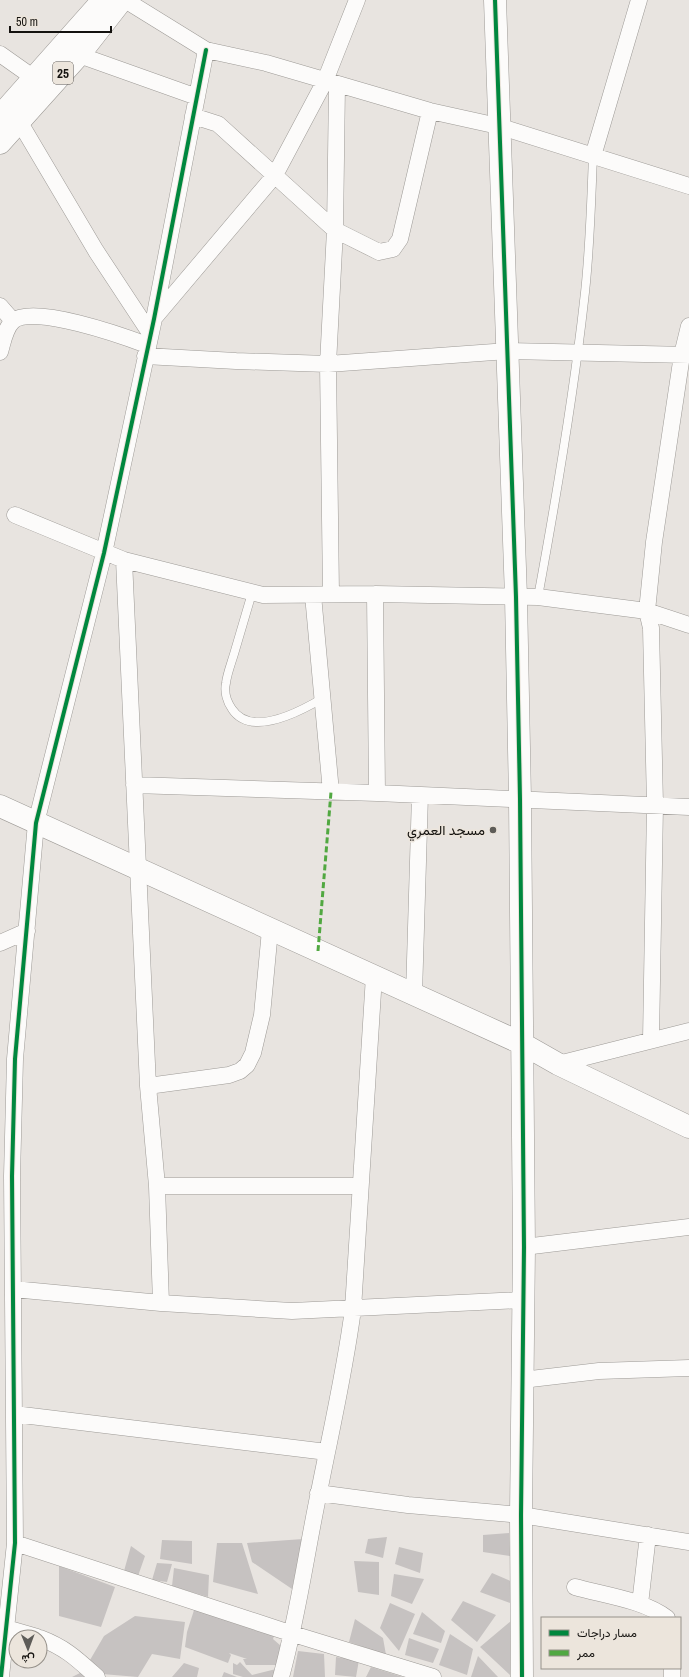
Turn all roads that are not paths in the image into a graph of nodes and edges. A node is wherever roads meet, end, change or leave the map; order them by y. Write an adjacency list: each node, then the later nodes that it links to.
1 (102, 0): 9 (main road, 25)
2 (124, 0): 6 (street); 8 (main road, 25)
3 (357, 0): 10 (street)
4 (639, 0): 17 (street)
5 (496, 1): 15 (main road)
6 (206, 50): 10 (street); 11 (street)
7 (0, 54): 9 (street)
8 (79, 55): 11 (street); 14 (main road, 25)
9 (34, 78): 14 (main road, 25)
10 (331, 83): 12 (street); 18 (street); 20 (street)
11 (197, 97): 13 (street)
12 (430, 111): 15 (street); 20 (street)
13 (193, 116): 18 (street); 24 (street)
14 (10, 118): 16 (main road, 25); 24 (street)
15 (498, 126): 17 (street); 25 (main road)
16 (0, 144)
17 (592, 156): 19 (street); 27 (lane)
18 (275, 175): 20 (street); 24 (street)
19 (689, 186)
20 (335, 230): 29 (street)
21 (0, 306): 22 (street)
22 (14, 321): 24 (street); 26 (street)
23 (689, 326): 28 (street)
24 (149, 338): 29 (street); 31 (street)
25 (508, 351): 27 (street); 29 (street); 37 (main road)
26 (0, 352)
27 (577, 353): 28 (street); 38 (lane)
28 (685, 355): 39 (street)
29 (328, 364): 34 (street)
30 (15, 515): 31 (street)
31 (104, 553): 32 (street); 50 (street)
32 (124, 560): 33 (street); 42 (street)
33 (252, 593): 36 (street); 41 (lane)
34 (331, 594): 35 (street); 36 (street)
35 (375, 594): 37 (street); 44 (street)
36 (313, 595): 41 (street)
37 (516, 597): 38 (street); 46 (main road)
38 (538, 597): 39 (street)
39 (647, 611): 40 (street); 47 (street)
40 (689, 625)
41 (323, 698): 43 (street)
42 (134, 785): 43 (street); 51 (street)
43 (331, 792): 44 (street)
44 (377, 793): 45 (street)
45 (420, 795): 46 (street); 56 (street)
46 (520, 799): 47 (street); 59 (main road)
47 (655, 805): 49 (street); 58 (street)
48 (0, 806): 50 (main road)
49 (689, 807)
50 (36, 823): 51 (main road); 53 (street)
51 (137, 870): 52 (main road); 61 (street)
52 (270, 930): 55 (main road); 61 (street)
53 (27, 931): 54 (street); 63 (street)
54 (0, 943)
55 (374, 976): 56 (main road); 65 (street)
56 (414, 994): 59 (main road)
57 (689, 1031): 58 (street)
58 (651, 1040): 60 (street)
59 (521, 1043): 60 (main road); 67 (main road)
60 (558, 1064): 62 (main road)
61 (148, 1086): 64 (street)
62 (689, 1127)
63 (6, 1175): 68 (street)
64 (157, 1186): 65 (street); 70 (street)
65 (360, 1186): 71 (street)
66 (689, 1227): 67 (street)
67 (524, 1247): 69 (main road)
68 (13, 1289): 70 (street); 74 (street)
69 (522, 1300): 71 (street); 73 (main road)
70 (160, 1303): 71 (street)
71 (353, 1309): 76 (street)
72 (689, 1368): 73 (street)
73 (522, 1380): 78 (main road)
74 (7, 1397): 75 (street)
75 (14, 1414): 76 (street); 81 (street)
76 (327, 1452): 77 (street)
77 (318, 1493): 78 (street); 87 (street)
78 (521, 1515): 79 (street); 93 (main road)
79 (648, 1536): 80 (street); 83 (street)
80 (689, 1542)
81 (15, 1543): 85 (street); 87 (street)
82 (575, 1587): 83 (street)
83 (640, 1604): 84 (street)
84 (666, 1617)
85 (4, 1620): 86 (street); 89 (street)
86 (21, 1629)
87 (293, 1634): 91 (street); 92 (street)
88 (48, 1641): 90 (street)
89 (1, 1677)
90 (97, 1677)
91 (281, 1677)
92 (433, 1677)
93 (522, 1677)

